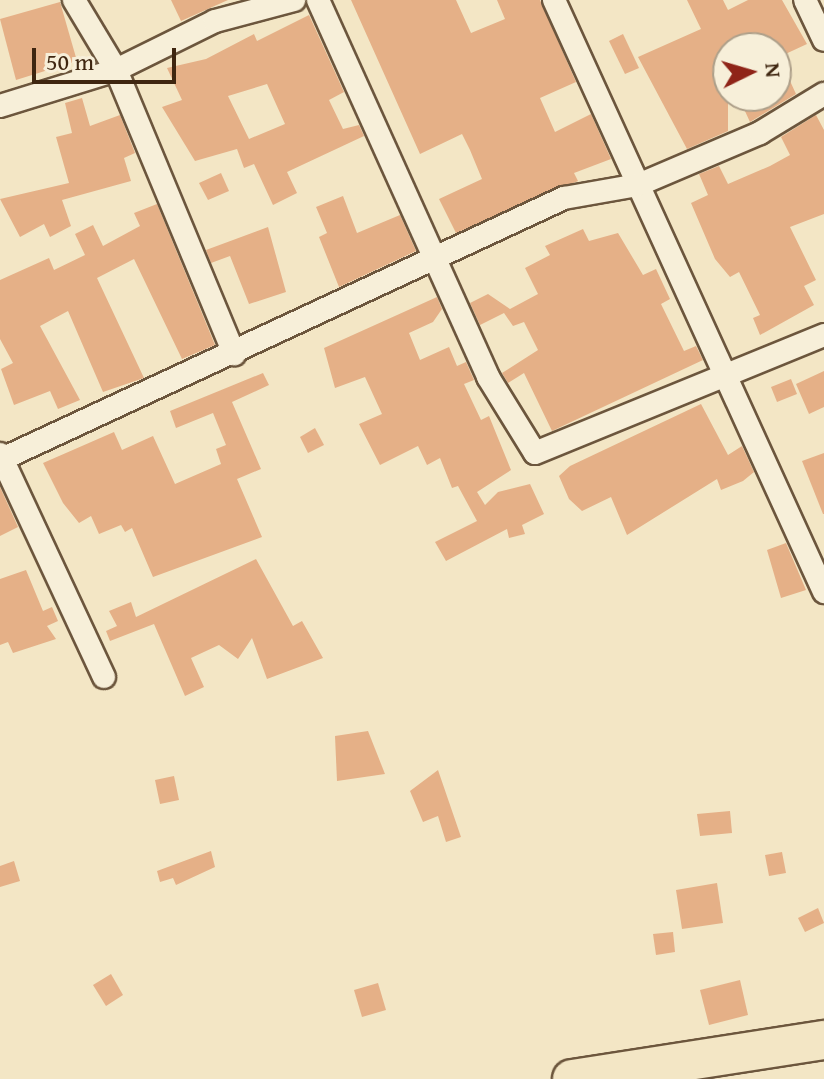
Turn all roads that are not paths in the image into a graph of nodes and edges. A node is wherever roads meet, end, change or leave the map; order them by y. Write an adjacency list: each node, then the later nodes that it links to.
1 (74, 0): 7 (street)
2 (294, 0): 7 (street)
3 (318, 0): 11 (street)
4 (554, 0): 10 (street)
5 (805, 0): 6 (street)
6 (824, 40)
7 (116, 70): 9 (street); 13 (street)
8 (824, 94): 10 (street)
9 (0, 106)
10 (638, 185): 11 (street); 14 (street)
11 (439, 261): 13 (street); 14 (street)
12 (824, 335): 14 (street)
13 (234, 354): 15 (street)
14 (721, 380): 16 (street)
15 (1, 458): 17 (street)
16 (824, 592)
17 (104, 677)
18 (824, 1040): 19 (highway)
19 (701, 1069): 20 (highway)
20 (572, 1079)

